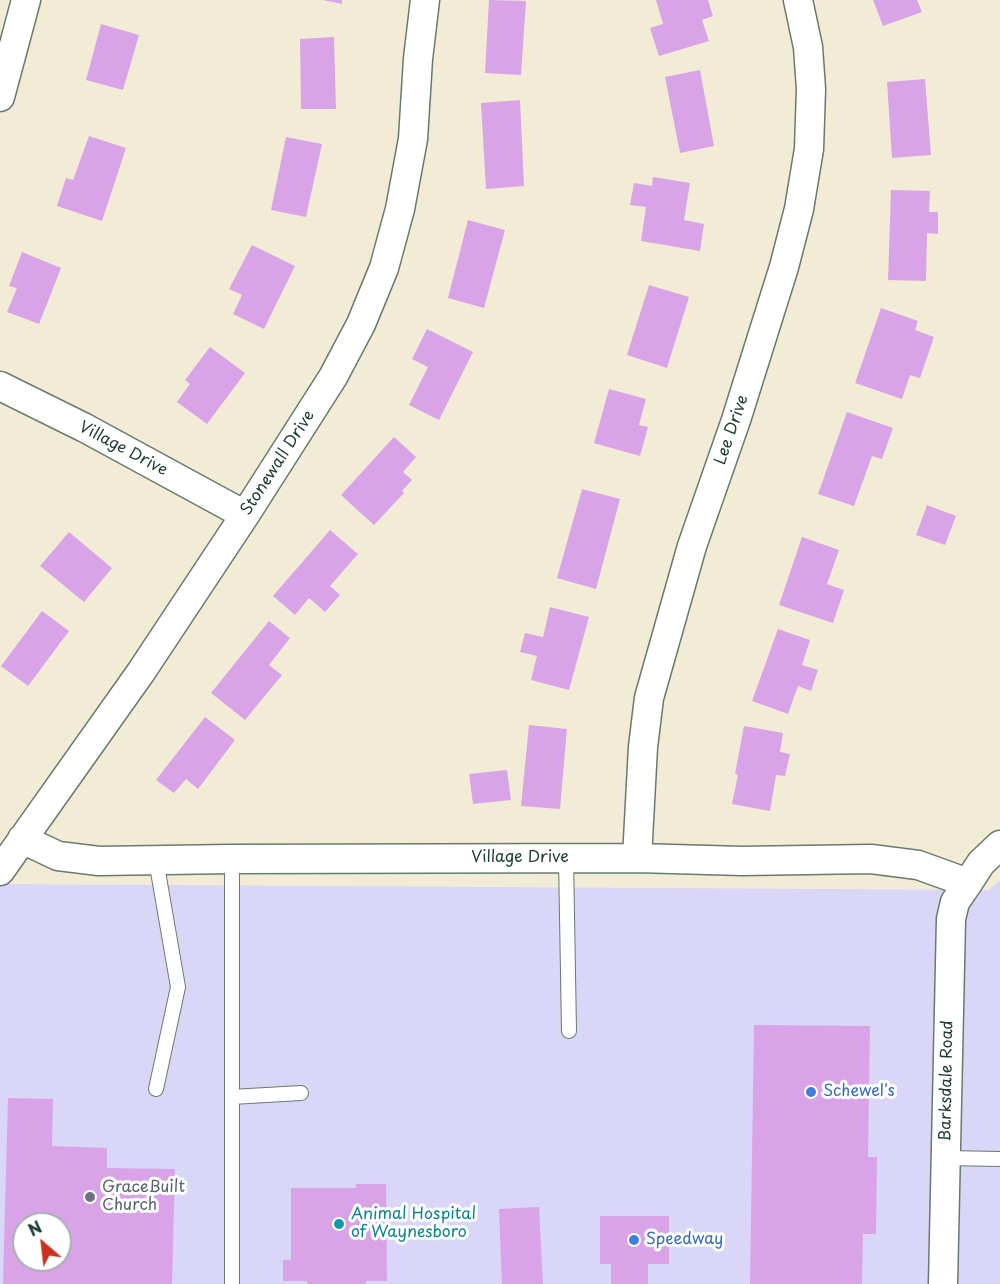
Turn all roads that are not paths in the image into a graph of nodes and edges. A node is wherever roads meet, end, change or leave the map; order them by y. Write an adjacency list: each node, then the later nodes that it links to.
1 (26, 0): 4 (street)
2 (425, 0): 6 (street, Stonewall Drive)
3 (798, 0): 10 (street, Lee Drive)
4 (0, 97)
5 (0, 386): 6 (street, Village Drive)
6 (245, 515): 7 (street, Stonewall Drive)
7 (22, 839): 12 (street, Village Drive); 13 (street, Stonewall Drive)
8 (1000, 845): 14 (street)
9 (567, 858): 10 (street, Village Drive); 11 (street, Village Drive); 15 (lane)
10 (637, 858): 14 (street, Village Drive)
11 (232, 859): 12 (street, Village Drive); 18 (lane)
12 (156, 860): 16 (lane)
13 (0, 871)
14 (968, 883): 19 (street, Barksdale Road)
15 (569, 1031)
16 (156, 1089)
17 (301, 1093): 18 (lane)
18 (232, 1097): 21 (lane)
19 (946, 1158): 20 (lane); 22 (street, Barksdale Road)
20 (1000, 1159)
21 (232, 1284)
22 (943, 1284)

